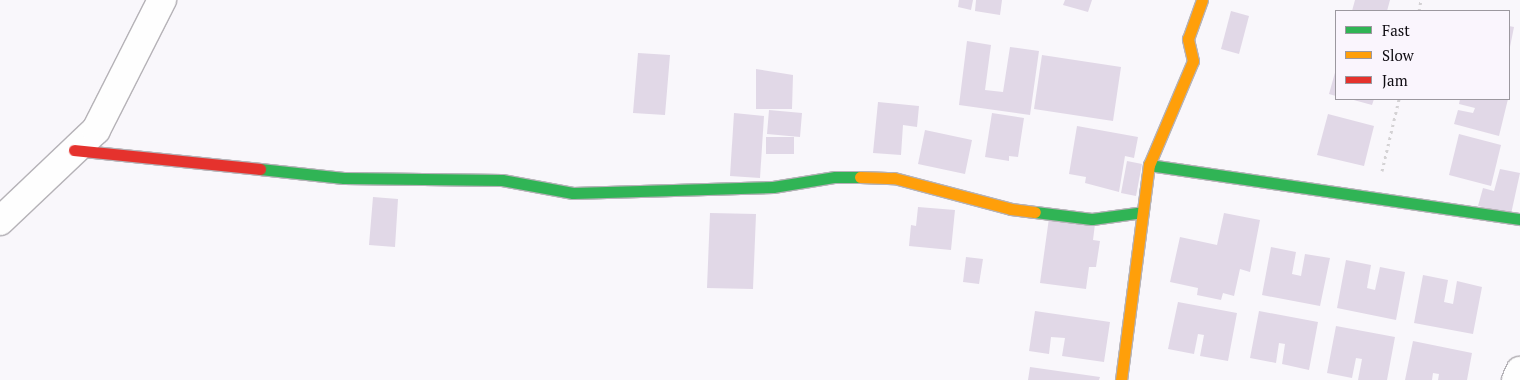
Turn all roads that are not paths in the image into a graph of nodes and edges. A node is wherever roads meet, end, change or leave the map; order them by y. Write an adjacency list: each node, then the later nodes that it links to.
1 (162, 0): 3 (street)
2 (1202, 0): 4 (street)
3 (74, 150): 5 (street); 7 (street)
4 (1149, 165): 5 (street); 6 (street)
5 (1143, 212): 9 (street)
6 (1520, 219)
7 (0, 221)
8 (1520, 371): 10 (street)
9 (1123, 380)
10 (1516, 380)

